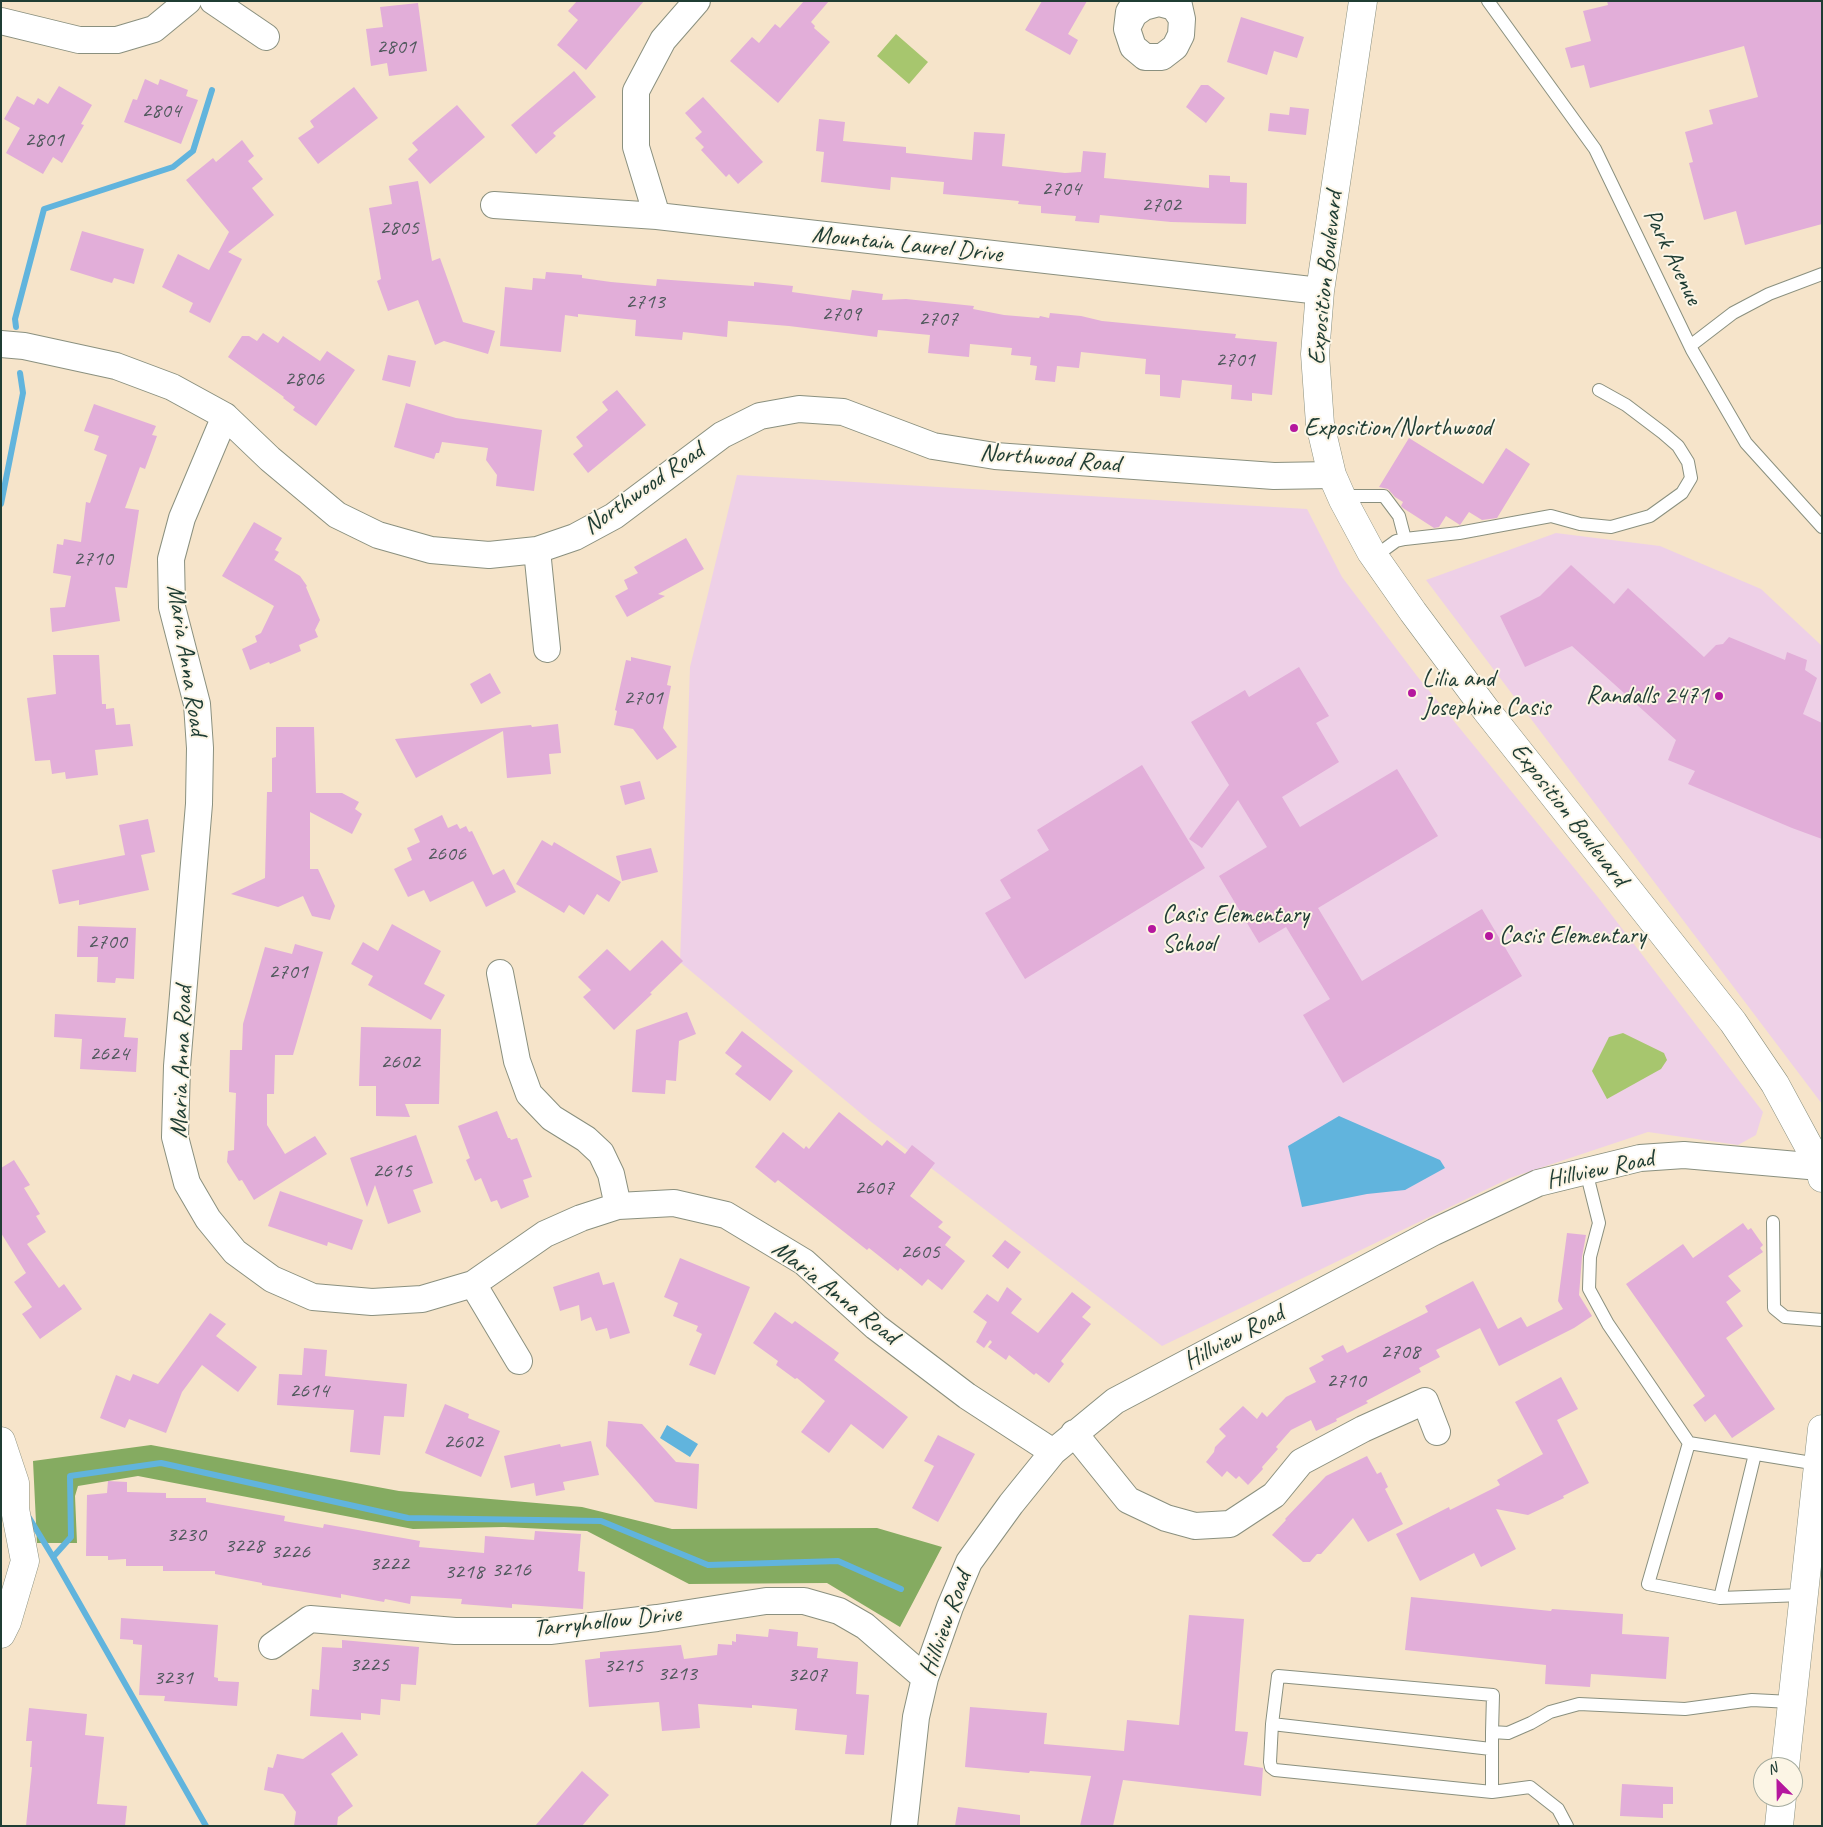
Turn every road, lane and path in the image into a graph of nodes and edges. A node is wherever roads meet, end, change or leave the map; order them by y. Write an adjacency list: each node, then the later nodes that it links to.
1 (188, 1): 8 (street)
2 (213, 1): 10 (street)
3 (697, 1): 12 (street)
4 (1136, 1): 9 (street)
5 (1363, 1): 14 (street, Exposition Boulevard)
6 (1488, 1): 16 (lane, Park Avenue)
7 (1180, 10): 9 (street); 9 (street)
8 (1, 21)
9 (1127, 29)
10 (266, 37)
11 (494, 206): 12 (street, Mountain Laurel Drive)
12 (657, 216): 14 (street, Mountain Laurel Drive)
13 (1822, 274): 16 (lane)
14 (1320, 291): 19 (street, Exposition Boulevard)
15 (1, 344): 18 (street, Northwood Road)
16 (1690, 346): 21 (lane, Park Avenue)
17 (1599, 390): 22 (lane)
18 (225, 416): 23 (street, Northwood Road); 31 (street, Maria Anna Road)
19 (1332, 476): 20 (street, Exposition Boulevard); 23 (street, Northwood Road)
20 (1343, 500): 22 (lane); 24 (street, Exposition Boulevard)
21 (1822, 527)
22 (1405, 539): 24 (lane)
23 (537, 550): 25 (street)
24 (1374, 557): 28 (street, Exposition Boulevard)
25 (546, 649)
26 (500, 974): 29 (street)
27 (1586, 1171): 28 (street, Hillview Road); 36 (street, Hillview Road); 38 (lane)
28 (1821, 1171)
29 (618, 1206): 31 (street, Maria Anna Road); 39 (street, Maria Anna Road)
30 (1773, 1222): 32 (lane)
31 (473, 1284): 33 (street)
32 (1822, 1320)
33 (519, 1361)
34 (1822, 1429): 41 (street)
35 (1437, 1432): 36 (street)
36 (1074, 1433): 39 (street, Hillview Road)
37 (1, 1440): 44 (street)
38 (1689, 1442): 40 (lane); 43 (lane)
39 (1052, 1452): 46 (street, Hillview Road)
40 (1755, 1454): 41 (lane); 43 (lane)
41 (1818, 1464): 42 (street)
42 (1803, 1595): 43 (lane); 47 (street)
43 (1720, 1598)
44 (1, 1634)
45 (272, 1646): 46 (street, Tarryhollow Drive)
46 (924, 1678): 54 (street, Hillview Road)
47 (1791, 1702): 49 (lane); 51 (street)
48 (1272, 1724): 49 (lane); 50 (lane); 52 (lane)
49 (1492, 1732): 50 (lane)
50 (1491, 1749): 52 (lane)
51 (1786, 1757)
52 (1492, 1792): 55 (lane)
53 (1781, 1807): 56 (street)
54 (904, 1826)
55 (1567, 1826)
56 (1779, 1826)

